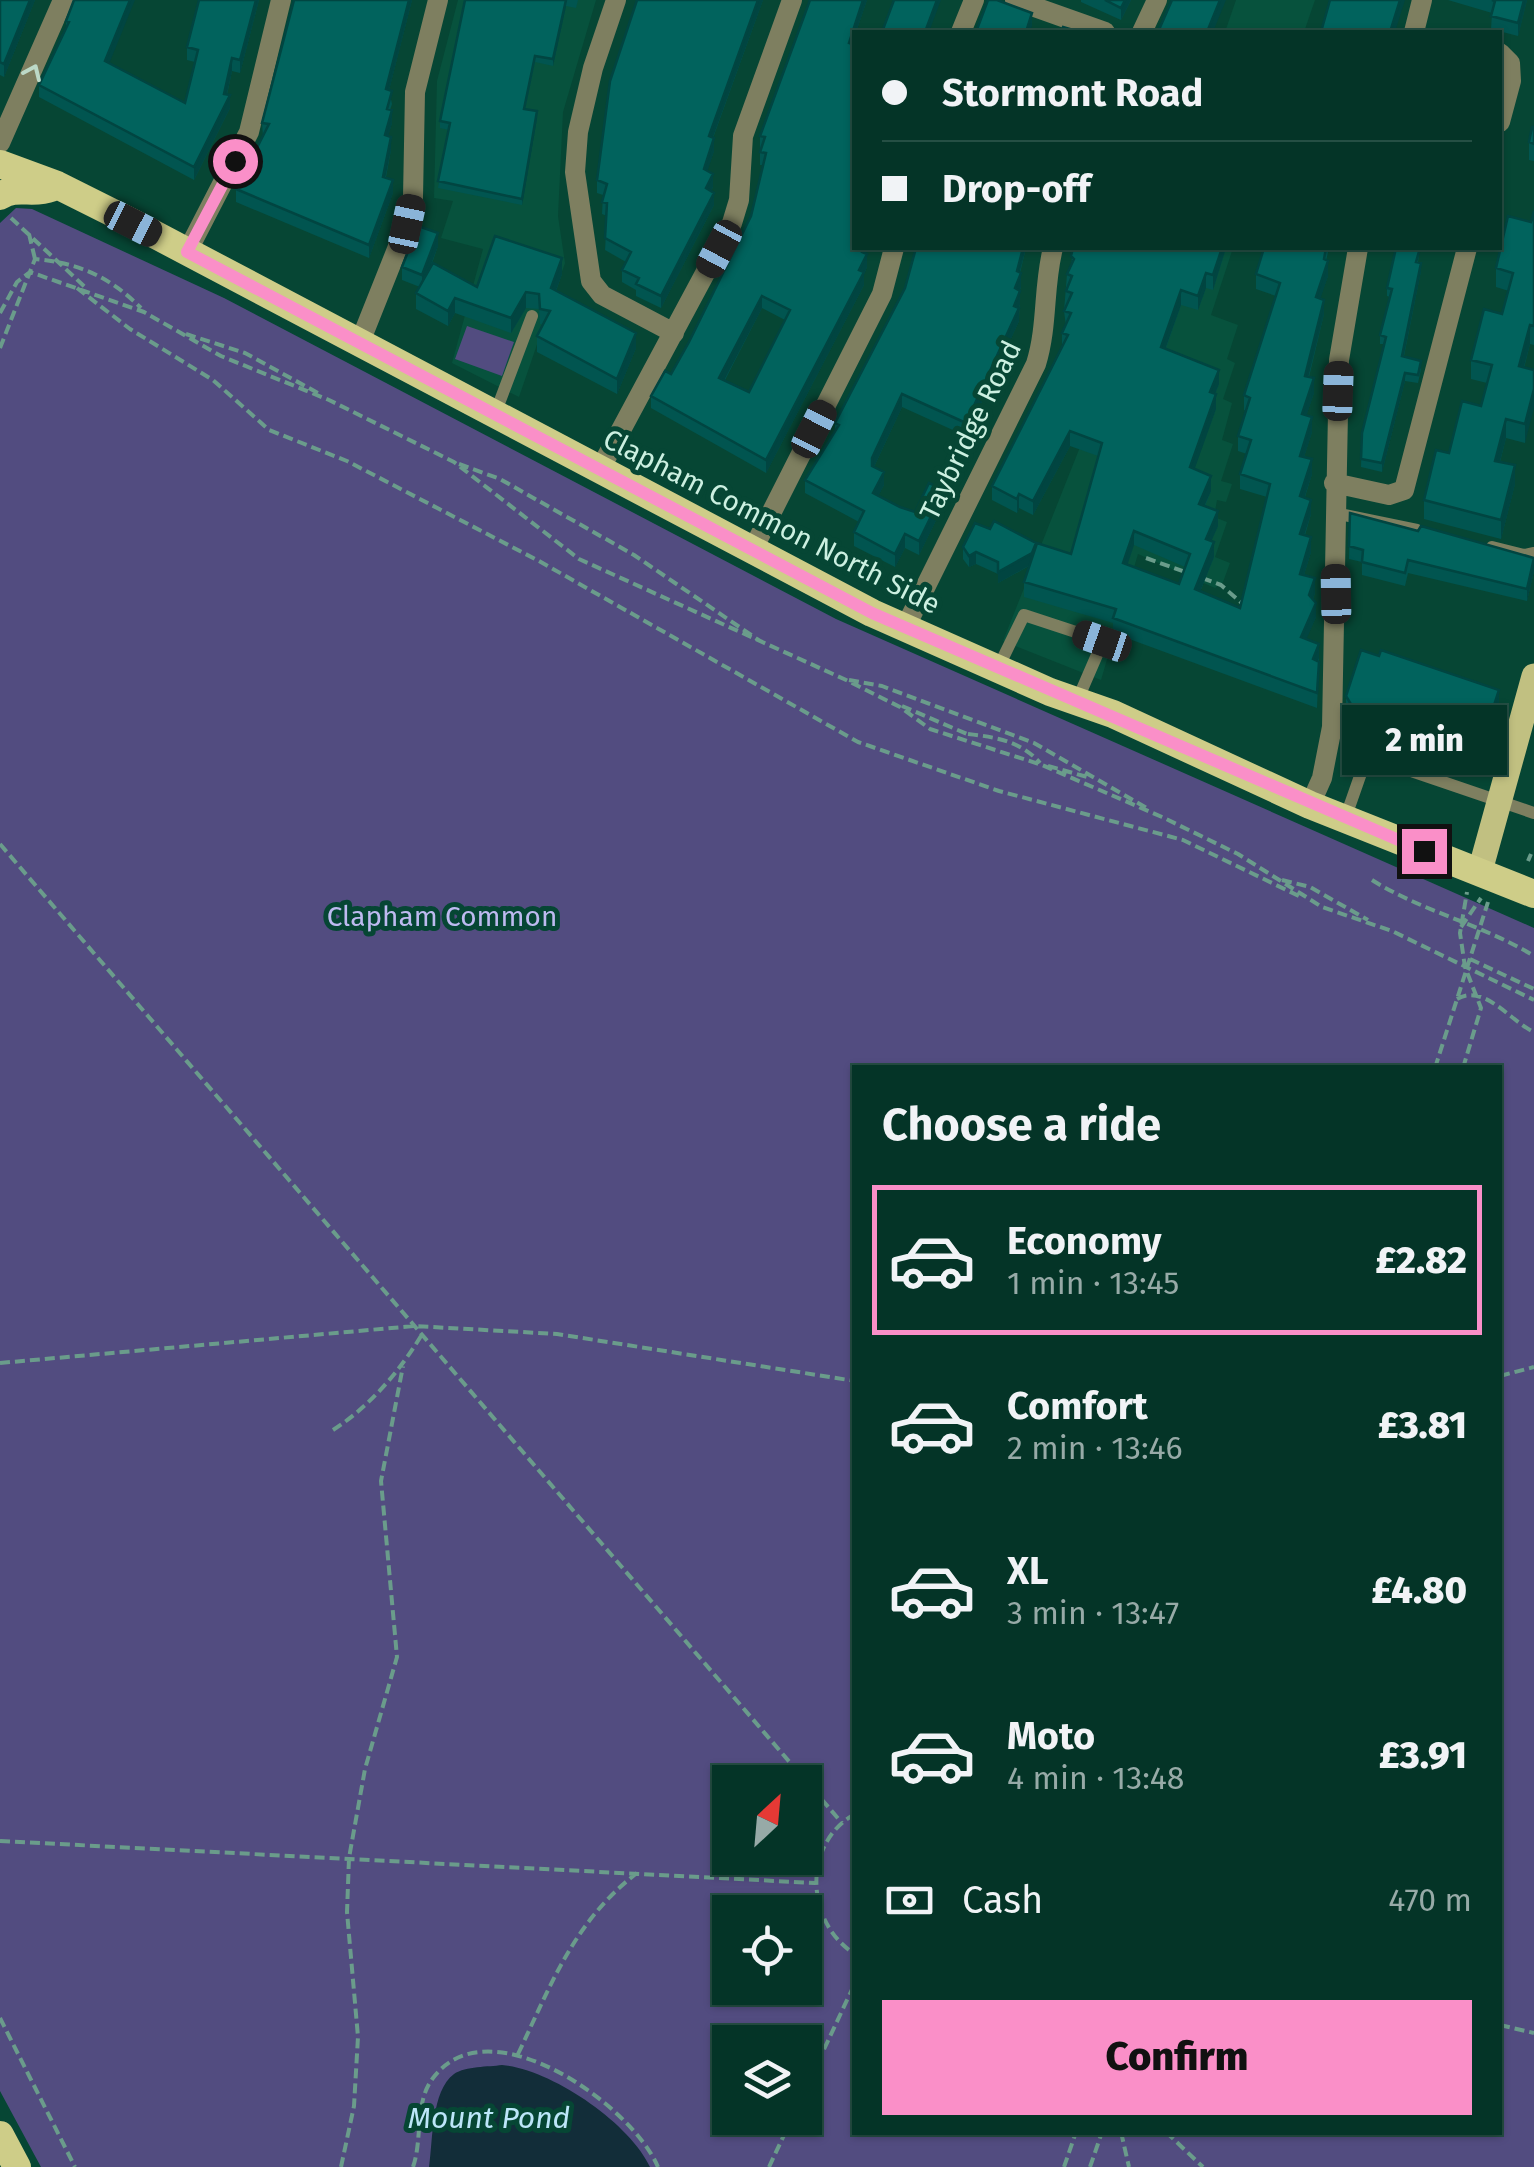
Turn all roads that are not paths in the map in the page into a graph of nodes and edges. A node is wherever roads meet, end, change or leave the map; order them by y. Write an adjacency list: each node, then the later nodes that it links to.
1 (63, 0): 16 (street, one-way to 1)
2 (281, 0): 24 (street)
3 (438, 0): 27 (street)
4 (616, 0): 26 (street)
5 (792, 0): 26 (street)
6 (974, 0): 10 (street)
7 (1015, 0): 11 (street)
8 (1156, 0): 12 (street)
9 (1422, 0): 13 (street)
10 (962, 30)
11 (1099, 30)
12 (1143, 30)
13 (1414, 30)
14 (1502, 55): 15 (street)
15 (1502, 115)
16 (0, 143): 18 (highway, Clapham Common North Side)
17 (0, 164): 18 (highway)
18 (57, 185): 19 (highway); 24 (highway, Clapham Common North Side)
19 (3, 205)
20 (893, 250): 34 (street)
21 (1053, 250): 36 (street, Taybridge Road)
22 (1358, 250): 30 (street)
23 (1465, 250): 30 (street)
24 (187, 252): 27 (highway, Clapham Common North Side)
25 (532, 316): 28 (lane)
26 (674, 333): 29 (street)
27 (360, 342): 28 (highway, Clapham Common North Side)
28 (495, 414): 29 (highway, Clapham Common North Side)
29 (600, 471): 34 (highway, Clapham Common North Side)
30 (1334, 483): 31 (street)
31 (1335, 514): 32 (lane); 41 (street)
32 (1439, 534)
33 (1473, 542): 35 (lane)
34 (752, 552): 36 (highway, Clapham Common North Side)
35 (1534, 553)
36 (904, 628): 37 (highway, Clapham Common North Side)
37 (998, 668): 39 (highway, Clapham Common North Side); 39 (lane)
38 (1534, 676): 40 (main road)
39 (1077, 702): 41 (highway, Clapham Common North Side)
40 (1500, 802): 42 (lane); 43 (lane); 44 (main road)
41 (1310, 805): 43 (highway, Clapham Common North Side)
42 (1534, 813)
43 (1344, 819): 44 (highway, Clapham Common North Side)
44 (1480, 870): 45 (highway, Clapham Common North Side)
45 (1534, 894)
46 (0, 2135): 47 (highway)
47 (17, 2167)

